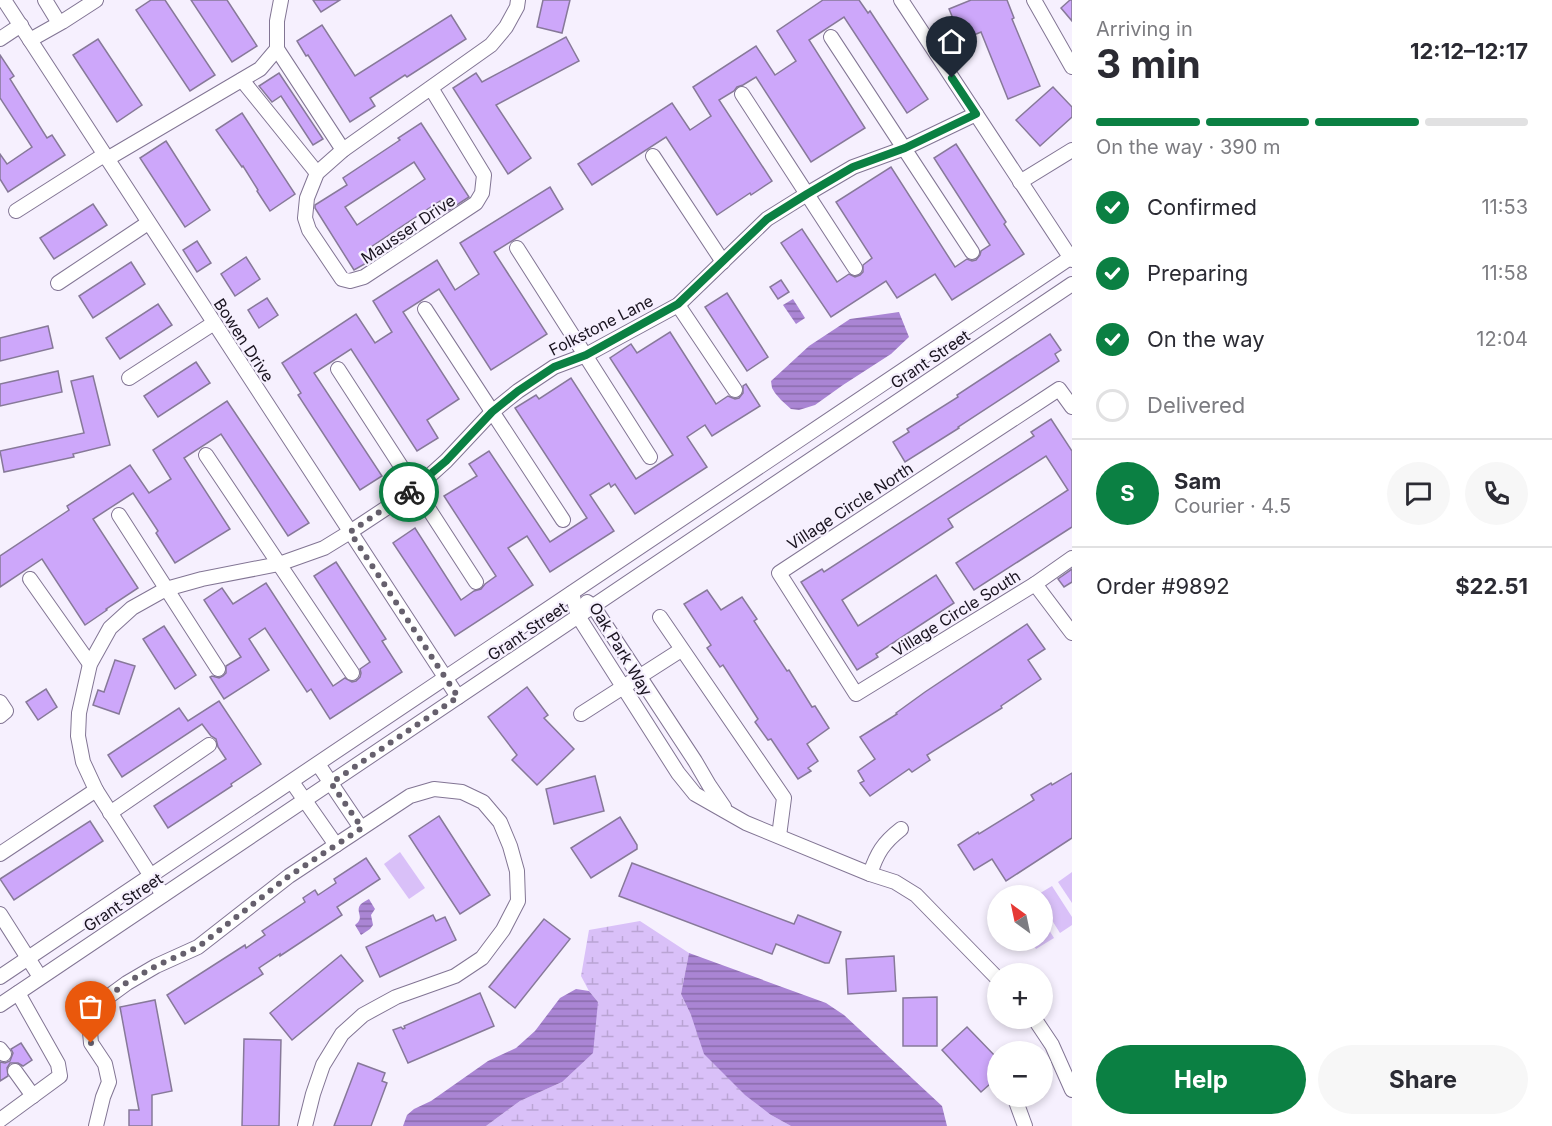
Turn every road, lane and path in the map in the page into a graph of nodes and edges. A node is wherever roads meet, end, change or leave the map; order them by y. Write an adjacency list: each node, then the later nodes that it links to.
1 (4, 0): 9 (street, Bowen Drive)
2 (45, 0): 8 (street)
3 (96, 0): 8 (street)
4 (281, 0): 13 (street)
5 (518, 0): 16 (street, Mausser Drive)
6 (1034, 0): 14 (street)
7 (908, 2): 18 (street)
8 (59, 23): 12 (street)
9 (21, 26): 11 (street); 12 (street, Bowen Drive)
10 (831, 37): 19 (street)
11 (0, 39)
12 (30, 40): 23 (street, Bowen Drive)
13 (277, 49): 15 (street); 20 (street)
14 (1072, 67)
15 (242, 80): 23 (street); 24 (street)
16 (431, 88): 20 (street, Mausser Drive); 24 (street, Mausser Drive)
17 (742, 94): 26 (street)
18 (976, 114): 19 (street, Folkstone Lane); 25 (street)
19 (905, 148): 26 (street, Folkstone Lane); 30 (street)
20 (343, 150): 24 (street, Mausser Drive)
21 (1072, 150): 25 (street)
22 (653, 156): 32 (street)
23 (105, 157): 27 (street); 28 (street, Bowen Drive)
24 (317, 173)
25 (1020, 182): 31 (street)
26 (807, 194): 32 (street, Folkstone Lane); 33 (street)
27 (16, 211)
28 (148, 223): 34 (street); 38 (street, Bowen Drive)
29 (517, 248): 39 (street)
30 (972, 252)
31 (1071, 259): 57 (street, Grant Street)
32 (723, 262): 36 (street, Folkstone Lane)
33 (855, 268)
34 (58, 283)
35 (1072, 284): 58 (street, Grant Street)
36 (678, 304): 39 (street, Folkstone Lane); 42 (street)
37 (425, 309): 44 (street)
38 (214, 323): 41 (street); 50 (street, Bowen Drive)
39 (586, 355): 44 (street, Folkstone Lane); 46 (street)
40 (338, 369): 47 (street)
41 (129, 378)
42 (735, 390)
43 (1072, 407): 69 (street, Village Circle North)
44 (492, 412): 47 (street, Folkstone Lane); 49 (street)
45 (206, 455): 52 (street)
46 (650, 457)
47 (414, 489): 50 (street, Folkstone Lane); 54 (street)
48 (118, 515): 56 (street)
49 (562, 520)
50 (350, 532): 52 (street, Folkstone Lane); 67 (street, Bowen Drive)
51 (1072, 558): 55 (street, Village Circle South)
52 (279, 564): 56 (street, Folkstone Lane); 65 (street)
53 (30, 579): 63 (street)
54 (476, 582)
55 (1035, 584): 61 (street); 69 (street, Village Circle South)
56 (166, 589): 63 (street, Folkstone Lane); 64 (street)
57 (572, 593): 58 (street, Oak Park Way); 59 (street, Oak Park Way); 67 (street, Grant Street)
58 (593, 606): 59 (street, Grant Street); 66 (street, Oak Park Way)
59 (578, 616): 68 (street, Oak Park Way); 70 (street, Grant Street)
60 (660, 617): 62 (street)
61 (1072, 633)
62 (681, 650): 66 (street); 84 (street)
63 (90, 664): 78 (street, Folkstone Lane)
64 (218, 669)
65 (352, 673)
66 (639, 676): 68 (street); 81 (street, Oak Park Way)
67 (446, 678): 70 (street, Bowen Drive); 75 (street, Grant Street)
68 (623, 687): 72 (street); 81 (street, Oak Park Way)
69 (856, 694)
70 (458, 697): 77 (street, Grant Street)
71 (0, 702): 73 (street)
72 (581, 714)
73 (0, 716)
74 (209, 746): 80 (street)
75 (318, 764): 76 (street, Grant Street); 77 (street)
76 (292, 782): 79 (street); 88 (street, Grant Street)
77 (331, 783): 79 (street, Grant Street); 82 (street)
78 (96, 790): 80 (street, Folkstone Lane); 86 (street)
79 (304, 800): 85 (street); 89 (street, Grant Street)
80 (110, 813): 88 (street, Folkstone Lane)
81 (728, 813): 84 (street, Oak Park Way)
82 (362, 828): 85 (street); 104 (street)
83 (901, 829): 87 (street)
84 (779, 836): 87 (street, Oak Park Way)
85 (336, 845): 103 (street)
86 (0, 854)
87 (870, 874): 92 (street, Oak Park Way)
88 (151, 876): 89 (street, Folkstone Lane); 91 (street, Grant Street)
89 (164, 895): 94 (street, Grant Street)
90 (0, 914): 91 (street)
91 (27, 959): 93 (street, Grant Street); 94 (street)
92 (987, 968)
93 (0, 977)
94 (40, 977): 95 (street, Grant Street)
95 (18, 993): 96 (street, Grant Street); 100 (street)
96 (0, 1005)
97 (1041, 1029): 99 (street)
98 (15, 1071): 100 (street)
99 (1072, 1090)
100 (33, 1096): 102 (street)
101 (1018, 1107): 105 (street)
102 (0, 1120)
103 (96, 1126)
104 (305, 1126)
105 (1025, 1126)

